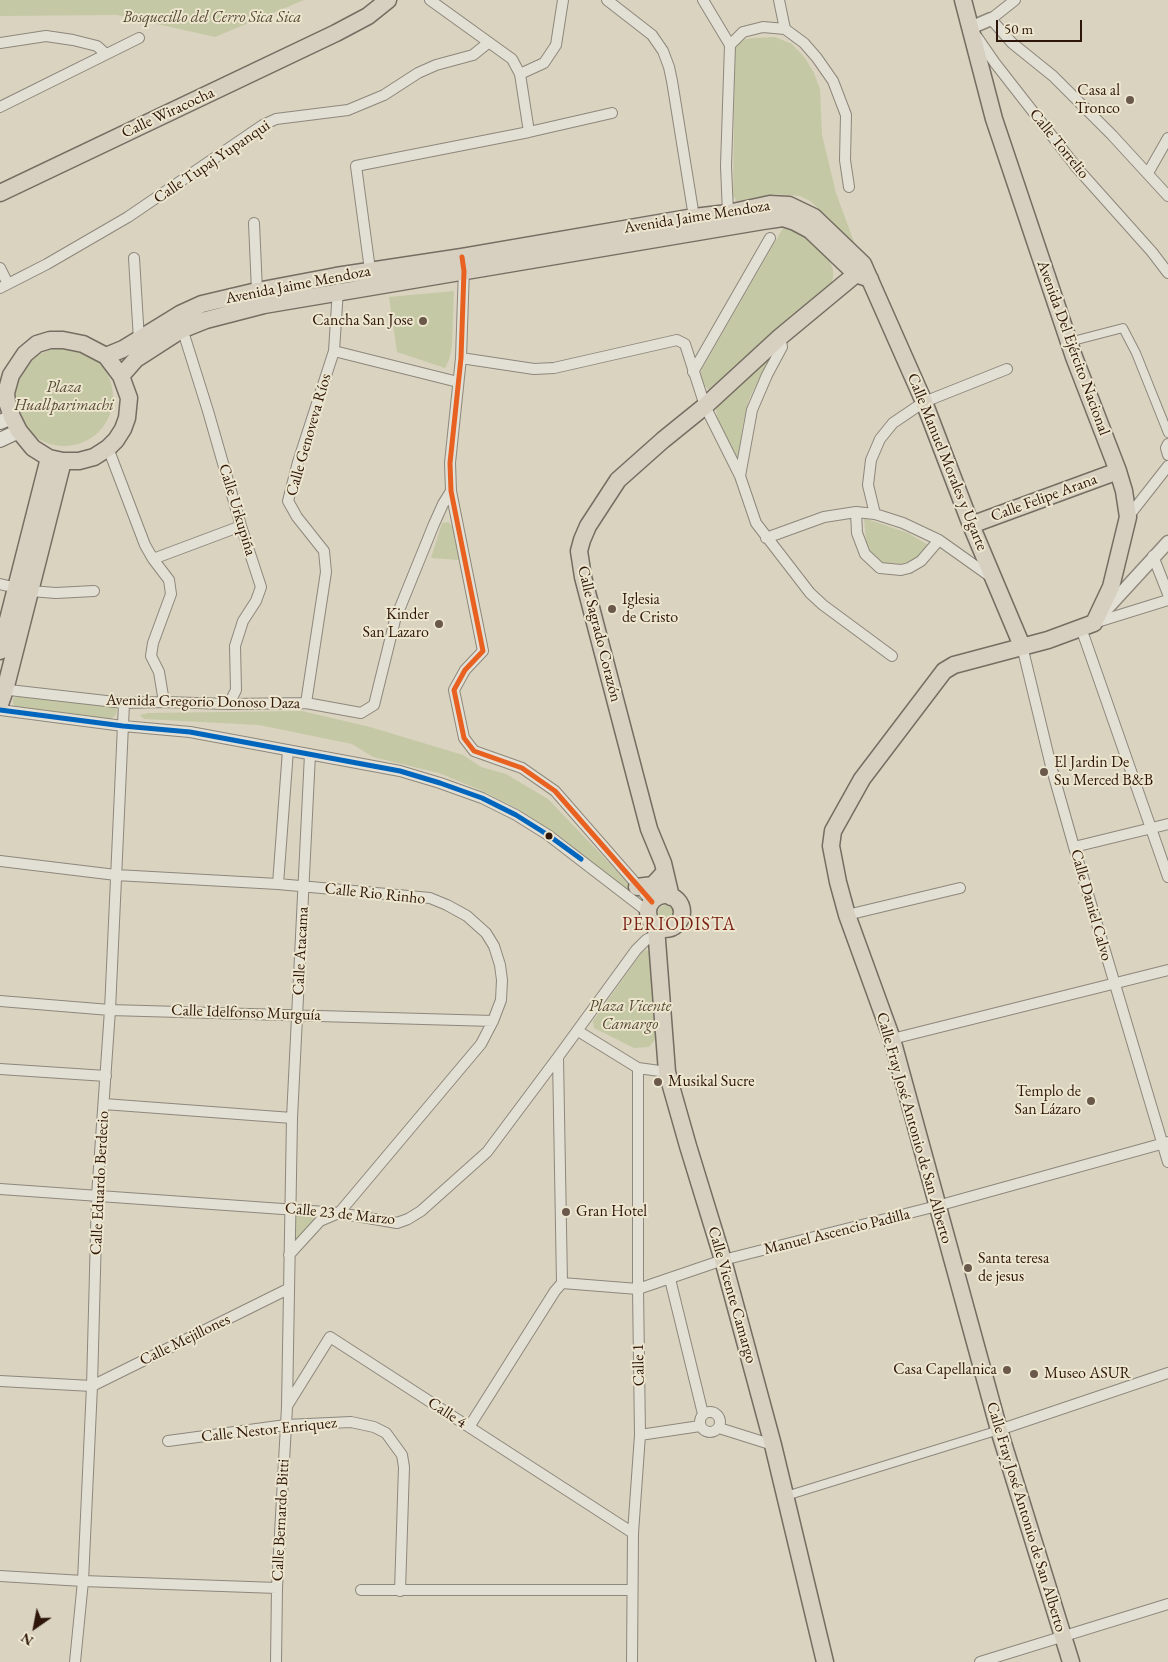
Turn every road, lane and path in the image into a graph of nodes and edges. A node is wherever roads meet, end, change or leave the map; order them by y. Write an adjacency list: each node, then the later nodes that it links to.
1 (388, 0): 24 (main road, Calle Wiracocha)
2 (430, 0): 14 (street)
3 (563, 0): 17 (street)
4 (607, 0): 27 (street)
5 (703, 0): 15 (street)
6 (779, 0): 11 (street)
7 (963, 0): 10 (main road, Avenida Del Ejército Nacional)
8 (1015, 0): 9 (street)
9 (991, 19): 10 (street); 22 (street)
10 (970, 28): 34 (street, Calle Torrelio); 42 (main road, Avenida Del Ejército Nacional)
11 (784, 30): 15 (street); 23 (street)
12 (138, 38): 16 (street)
13 (0, 43): 16 (street)
14 (488, 43): 17 (street); 37 (street, Calle Tupaj Yupanqui)
15 (730, 45): 26 (street)
16 (106, 54): 18 (street)
17 (520, 74): 20 (street)
18 (0, 107)
19 (612, 113): 20 (street)
20 (529, 132): 33 (street)
21 (1168, 138): 22 (street)
22 (1148, 172): 25 (street)
23 (848, 187)
24 (0, 193)
25 (1168, 196)
26 (728, 213): 27 (main road, Avenida Jaime Mendoza); 35 (main road, Avenida Jaime Mendoza)
27 (694, 217): 31 (main road, Avenida Jaime Mendoza)
28 (254, 223): 38 (street)
29 (770, 238): 47 (street)
30 (134, 258): 41 (street)
31 (463, 264): 33 (main road, Avenida Jaime Mendoza); 35 (main road, Avenida Jaime Mendoza); 36 (main road, Avenida Jaime Mendoza); 45 (street)
32 (0, 268): 37 (street)
33 (370, 270): 36 (main road, Avenida Jaime Mendoza)
34 (1168, 273)
35 (863, 276): 40 (main road, Calle Sagrado Corazón); 51 (main road, Calle Manuel Morales y Ugarte)
36 (337, 284): 38 (main road, Avenida Jaime Mendoza); 43 (street, Calle Genoveva Ríos)
37 (4, 286)
38 (260, 298): 39 (main road, Avenida Jaime Mendoza)
39 (181, 322): 41 (main road, Avenida Jaime Mendoza); 48 (main road, Avenida Jaime Mendoza); 68 (street, Calle Urkupiña)
40 (780, 337): 52 (main road, Calle Sagrado Corazón); 62 (street)
41 (139, 340): 44 (main road, Avenida Jaime Mendoza)
42 (1069, 342): 54 (street); 61 (main road, Avenida Del Ejército Nacional)
43 (334, 351): 50 (street); 87 (street, Calle Genoveva Ríos)
44 (106, 356): 48 (main road); 49 (main road)
45 (461, 358): 47 (street); 50 (street)
46 (1007, 369): 51 (street)
47 (693, 372): 52 (street)
48 (121, 376): 57 (main road)
49 (4, 382): 53 (main road)
50 (458, 382): 63 (street)
51 (924, 402): 65 (street); 67 (main road, Calle Manuel Morales y Ugarte)
52 (705, 406): 62 (street); 97 (main road, Calle Sagrado Corazón)
53 (10, 423): 55 (main road); 59 (main road)
54 (1168, 433)
55 (0, 440)
56 (1168, 444): 58 (street)
57 (108, 448): 59 (main road); 73 (street)
58 (1168, 455)
59 (56, 460): 76 (main road)
60 (1168, 466): 66 (street)
61 (1118, 471): 66 (main road, Avenida Del Ejército Nacional); 67 (main road, Calle Felipe Arana)
62 (740, 476): 69 (street)
63 (451, 491): 87 (street, Avenida Gregorio Donoso Daza); 102 (street)
64 (856, 512): 65 (street); 69 (street); 70 (street)
65 (876, 514): 70 (street)
66 (1128, 517): 80 (main road, Avenida Del Ejército Nacional)
67 (971, 525): 74 (main road, Calle Manuel Morales y Ugarte)
68 (241, 526): 73 (street); 88 (street, Calle Urkupiña)
69 (766, 538): 83 (street)
70 (939, 540): 74 (street)
71 (1168, 542): 72 (street)
72 (1153, 556): 78 (street); 80 (street)
73 (153, 559): 85 (street)
74 (994, 579): 81 (main road, Calle Manuel Morales y Ugarte)
75 (0, 584): 76 (street)
76 (23, 589): 77 (street); 82 (main road); 84 (main road)
77 (94, 591)
78 (1168, 594)
79 (1168, 600): 80 (street)
80 (1088, 626): 81 (main road); 94 (street)
81 (1022, 646): 95 (street, Calle Daniel Calvo); 106 (main road, Calle Fray José Antonio de San Alberto)
82 (0, 651)
83 (892, 656)
84 (2, 694): 86 (street, Avenida Gregorio Donoso Daza)
85 (164, 702): 86 (street, Avenida Gregorio Donoso Daza); 88 (street, Avenida Gregorio Donoso Daza)
86 (124, 703): 90 (street, Calle Eduardo Berdecio)
87 (306, 703): 88 (street, Avenida Gregorio Donoso Daza)
88 (230, 704)
89 (0, 710): 90 (street, Avenida Gregorio Donoso Daza)
90 (123, 726): 91 (street, Avenida Gregorio Donoso Daza); 98 (street, Calle Eduardo Berdecio)
91 (288, 750): 92 (street, Avenida Gregorio Donoso Daza); 100 (street)
92 (310, 754): 101 (street, Calle Atacama); 105 (street, Avenida Gregorio Donoso Daza)
93 (1168, 824): 94 (street)
94 (1151, 828): 95 (street); 99 (street)
95 (1074, 846): 109 (street, Calle Daniel Calvo)
96 (0, 861): 98 (street, Calle Rio Rinho)
97 (666, 872): 102 (main road); 104 (main road, Calle Sagrado Corazón)
98 (116, 875): 100 (street, Calle Rio Rinho); 111 (street, Calle Eduardo Berdecio)
99 (1168, 877)
100 (278, 884): 101 (street, Calle Rio Rinho)
101 (304, 886): 112 (street, Calle Atacama); 113 (street, Calle Rio Rinho)
102 (637, 886): 105 (street)
103 (960, 888): 106 (street)
104 (671, 896): 105 (main road); 107 (main road)
105 (650, 907): 107 (main road)
106 (847, 915): 115 (main road, Calle Fray José Antonio de San Alberto)
107 (660, 930): 114 (street, Calle 23 de Marzo); 119 (main road, Calle Vicente Camargo)
108 (1168, 970): 109 (street)
109 (1114, 984): 115 (street); 123 (street, Calle Daniel Calvo)
110 (0, 1000): 111 (street, Calle Idelfonso Murguía)
111 (110, 1010): 112 (street, Calle Idelfonso Murguía); 120 (street, Calle Eduardo Berdecio)
112 (298, 1014): 113 (street, Calle Idelfonso Murguía); 122 (street, Calle Atacama)
113 (493, 1021): 129 (street, Calle Rio Rinho)
114 (578, 1030): 116 (street, Calle 23 de Marzo); 117 (street)
115 (892, 1039): 127 (main road, Calle Fray José Antonio de San Alberto)
116 (558, 1057): 129 (street, Calle 23 de Marzo); 133 (street)
117 (638, 1068): 119 (street); 135 (street, Calle 1)
118 (0, 1069): 120 (street)
119 (667, 1072): 131 (main road, Calle Vicente Camargo)
120 (106, 1076): 121 (street, Calle Eduardo Berdecio)
121 (104, 1104): 122 (street); 126 (street, Calle Eduardo Berdecio)
122 (292, 1118): 128 (street, Calle Atacama)
123 (1166, 1143): 124 (street, Calle Daniel Calvo); 127 (street, Manuel Ascencio Padilla)
124 (1168, 1162)
125 (0, 1189): 126 (street, Calle 23 de Marzo)
126 (97, 1196): 128 (street, Calle 23 de Marzo); 138 (street, Calle Eduardo Berdecio)
127 (937, 1206): 131 (street, Manuel Ascencio Padilla); 145 (main road, Calle Fray José Antonio de San Alberto)
128 (290, 1208): 129 (street, Calle 23 de Marzo); 130 (street)
129 (340, 1212): 130 (street, Calle Rio Rinho)
130 (289, 1255): 134 (street)
131 (724, 1260): 132 (street, Manuel Ascencio Padilla); 148 (main road, Calle Vicente Camargo)
132 (670, 1279): 135 (street, Manuel Ascencio Padilla); 140 (street)
133 (562, 1282): 135 (street, Manuel Ascencio Padilla); 143 (street)
134 (288, 1289): 138 (street, Calle Mejillones); 139 (street, Calle Bernardo Bitti)
135 (638, 1289): 146 (street, Calle 1)
136 (1168, 1373): 145 (street)
137 (0, 1381): 138 (street, Calle Mejillones)
138 (92, 1386): 152 (street, Calle Eduardo Berdecio)
139 (286, 1407): 141 (street, Calle Bernardo Bitti); 143 (street, Calle 4)
140 (703, 1414): 142 (street); 144 (street)
141 (286, 1425): 147 (street, Calle Nestor Enriquez); 153 (street, Calle Bernardo Bitti); 156 (street, Calle Nestor Enriquez)
142 (700, 1426): 144 (street); 146 (street)
143 (469, 1427): 150 (street, Calle 4)
144 (719, 1428): 148 (street)
145 (999, 1430): 149 (street); 158 (main road, Calle Fray José Antonio de San Alberto)
146 (640, 1435): 150 (street, Calle 1)
147 (168, 1441)
148 (773, 1445): 149 (main road, Calle Vicente Camargo)
149 (786, 1496): 162 (main road, Calle Vicente Camargo)
150 (633, 1533): 155 (street, Calle 1)
151 (0, 1576): 152 (street)
152 (83, 1581): 153 (street); 159 (street, Calle Eduardo Berdecio)
153 (277, 1588): 160 (street, Calle Bernardo Bitti)
154 (361, 1590): 156 (street)
155 (632, 1590): 156 (street); 161 (street, Calle 1)
156 (400, 1591)
157 (1168, 1604): 158 (street)
158 (1063, 1636): 163 (street); 164 (main road, Calle Fray José Antonio de San Alberto)
159 (75, 1662)
160 (276, 1662)
161 (632, 1662)
162 (825, 1662)
163 (980, 1662)
164 (1071, 1662)

